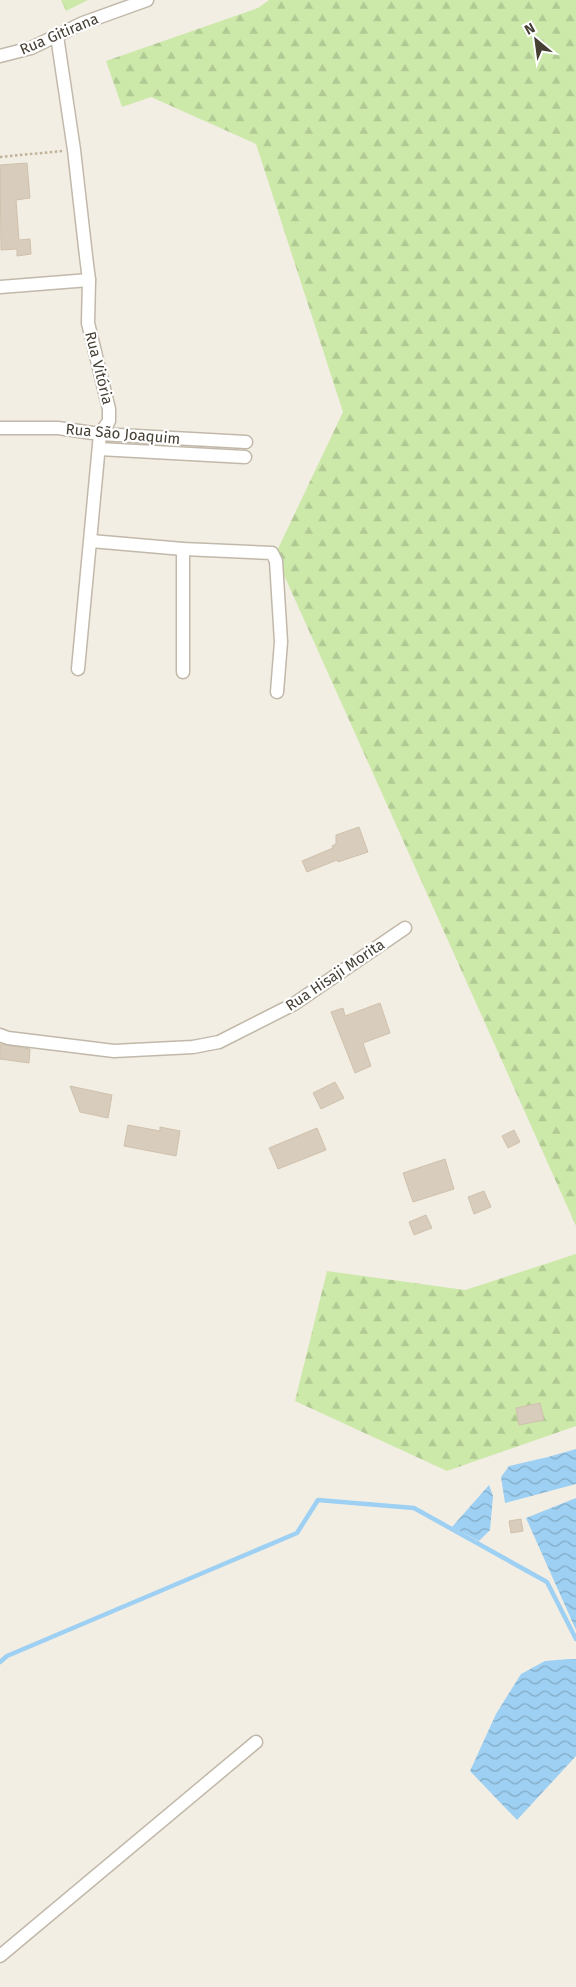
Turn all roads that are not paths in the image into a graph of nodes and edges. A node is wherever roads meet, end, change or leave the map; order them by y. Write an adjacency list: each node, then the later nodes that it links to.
1 (147, 0): 2 (street, Rua Gitirana)
2 (57, 36): 3 (street, Rua Gitirana); 4 (street, Rua Vitória)
3 (0, 56)
4 (89, 280): 5 (street); 7 (street, Rua Vitória)
5 (0, 287)
6 (0, 428): 7 (street, Rua São Joaquim)
7 (100, 434): 8 (street, Rua São Joaquim); 9 (street, Rua Vitória)
8 (246, 442)
9 (99, 449): 10 (street); 11 (street, Rua Vitória)
10 (245, 457)
11 (91, 541): 12 (street); 13 (street, Rua Vitória)
12 (184, 549): 14 (street); 15 (street)
13 (78, 669)
14 (183, 672)
15 (277, 692)
16 (405, 928): 17 (street, Rua Hisaji Morita)
17 (0, 1035)
18 (256, 1742): 19 (street)
19 (0, 1956)

